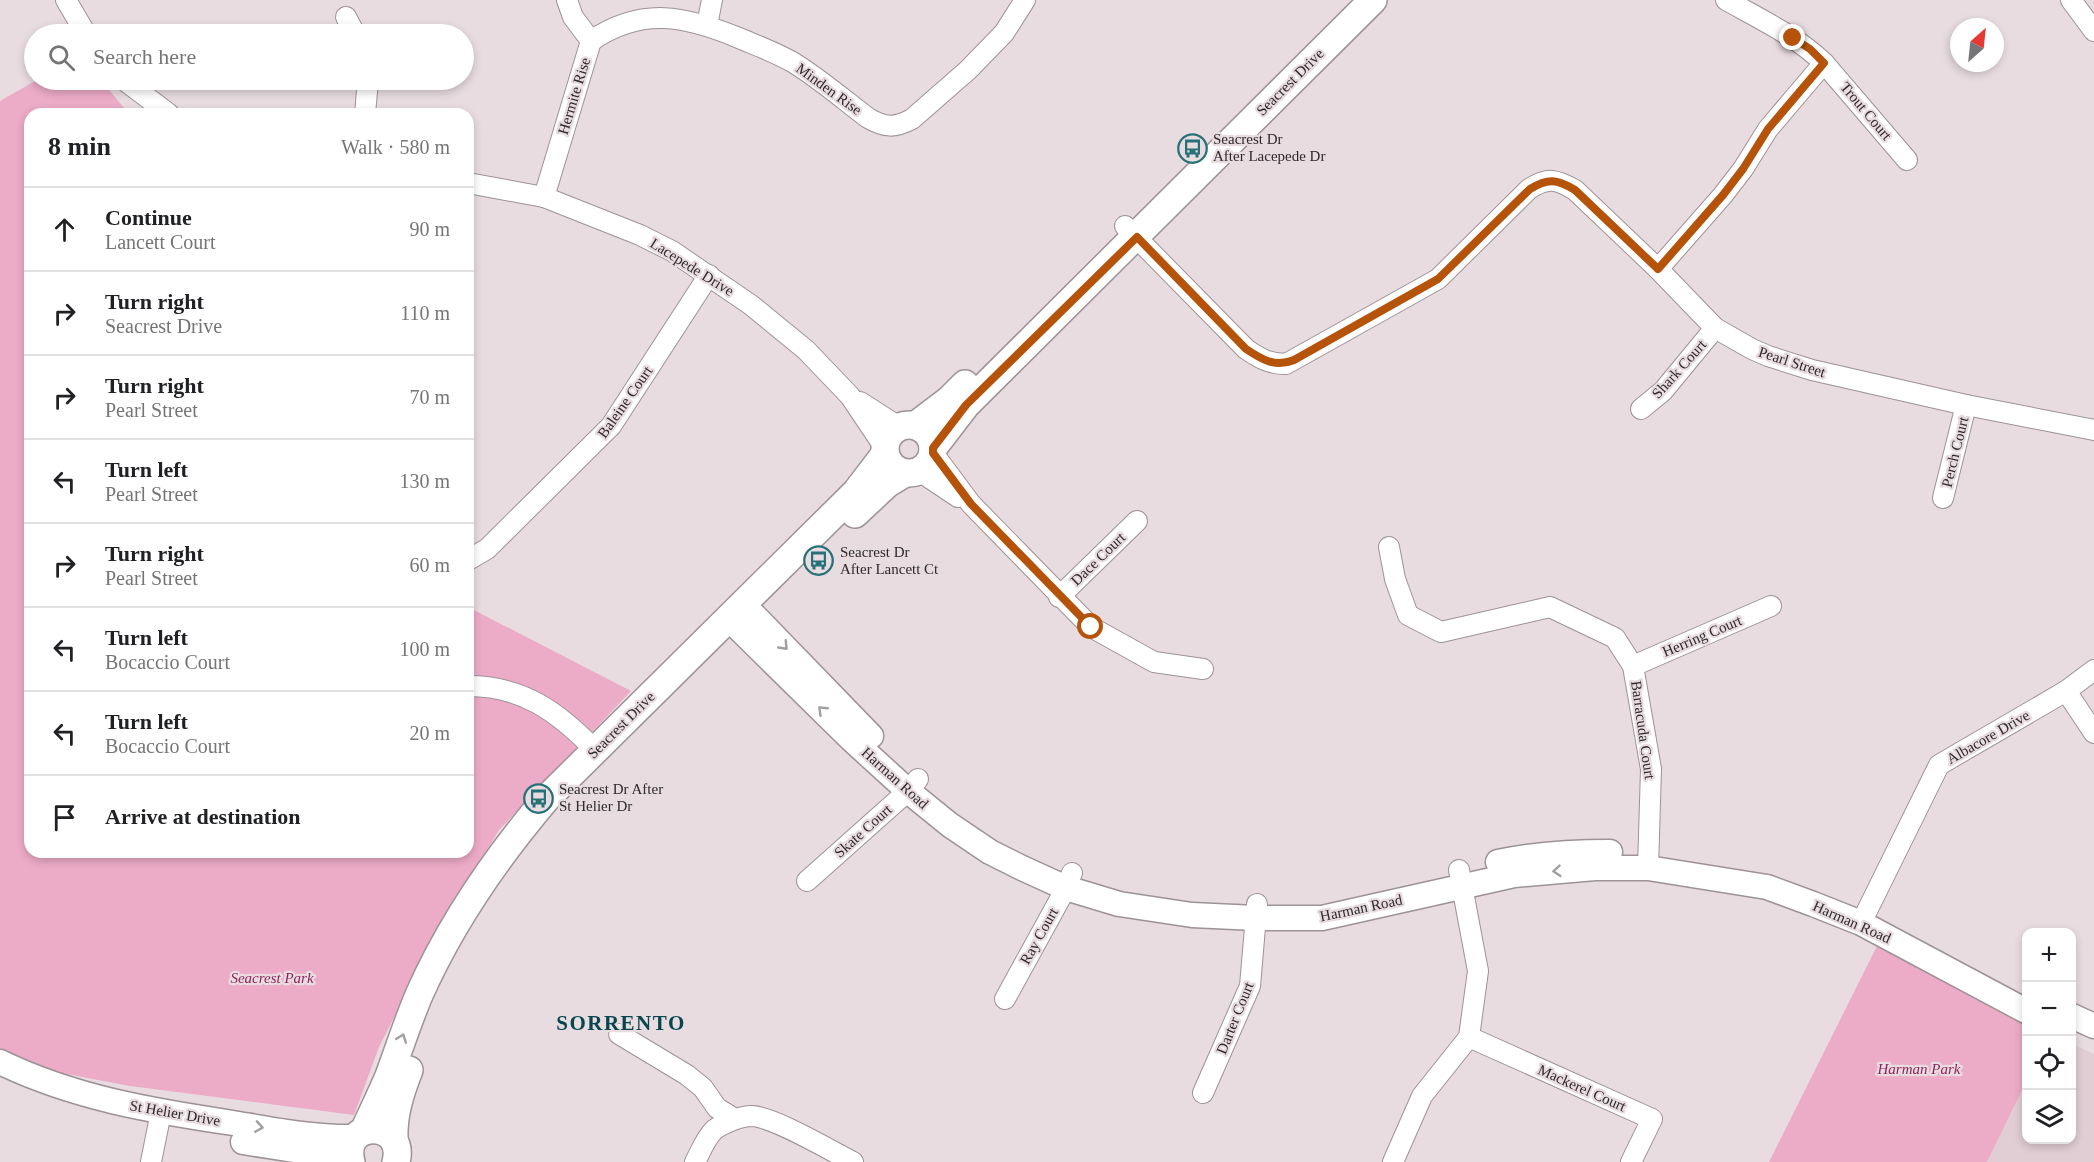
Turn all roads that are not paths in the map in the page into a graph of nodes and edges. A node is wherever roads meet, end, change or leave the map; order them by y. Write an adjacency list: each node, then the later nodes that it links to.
1 (66, 0): 9 (street)
2 (567, 0): 12 (street, Hermite Rise)
3 (712, 0): 10 (street)
4 (1025, 0): 10 (street, Minden Rise)
5 (1352, 0): 21 (main road, Seacrest Drive)
6 (1373, 0): 21 (main road, Seacrest Drive)
7 (1726, 0): 13 (street, Trout Court)
8 (2071, 0): 11 (street)
9 (80, 24)
10 (707, 25): 12 (street, Minden Rise)
11 (2094, 31)
12 (591, 41): 20 (street, Hermite Rise)
13 (1824, 63): 18 (street, Trout Court); 22 (street)
14 (137, 90): 16 (street)
15 (367, 90): 17 (street)
16 (161, 108)
17 (366, 108)
18 (1907, 160)
19 (474, 184): 20 (street, Lacepede Drive)
20 (544, 197): 23 (street, Lacepede Drive)
21 (1131, 231): 22 (street, Pearl Street); 28 (main road, Seacrest Drive); 29 (main road, Seacrest Drive)
22 (1658, 269): 24 (street, Pearl Street)
23 (709, 275): 28 (street, Lacepede Drive); 33 (street, Baleine Court)
24 (1715, 328): 25 (street, Pearl Street); 26 (street, Shark Court)
25 (1966, 405): 27 (street, Pearl Street); 30 (street, Perch Court)
26 (1641, 409)
27 (2094, 430)
28 (896, 438): 29 (main road); 29 (main road); 36 (main road, Seacrest Drive)
29 (923, 461): 34 (street); 36 (main road, Seacrest Drive)
30 (1943, 498)
31 (1137, 522): 34 (street, Dace Court)
32 (1389, 547): 37 (street, Barracuda Court)
33 (474, 557)
34 (1059, 597): 38 (street)
35 (1771, 606): 37 (street, Herring Court)
36 (741, 617): 43 (main road, Seacrest Drive); 44 (street, Harman Road); 66 (main road, Seacrest Drive)
37 (1633, 666): 45 (street, Barracuda Court)
38 (1203, 669)
39 (2094, 670): 41 (street, Albacore Drive)
40 (474, 686): 43 (street)
41 (2066, 692): 42 (street); 50 (street, Albacore Drive)
42 (2094, 733)
43 (595, 750): 65 (main road, Seacrest Drive, one-way to 43)
44 (913, 785): 47 (street, Harman Road); 48 (street, Skate Court)
45 (1649, 860): 46 (street, Harman Road); 50 (street, Harman Road)
46 (1461, 878): 49 (street, Harman Road); 58 (street)
47 (1069, 880): 49 (street, Harman Road); 52 (street, Ray Court)
48 (807, 881)
49 (1257, 911): 62 (street, Darter Court)
50 (1864, 917): 51 (street, Harman Road); 53 (street, Harman Road)
51 (2022, 992)
52 (1005, 999)
53 (2022, 1009)
54 (2076, 1018): 55 (street)
55 (2094, 1026)
56 (619, 1034): 63 (street)
57 (2076, 1036): 59 (street)
58 (1469, 1037): 70 (street); 71 (street, Mackerel Court)
59 (2094, 1044)
60 (0, 1062): 64 (street, St Helier Drive)
61 (0, 1080): 64 (street, St Helier Drive)
62 (1203, 1093)
63 (735, 1119): 68 (street); 69 (street)
64 (159, 1120): 65 (street, St Helier Drive); 67 (street)
65 (355, 1148): 66 (main road)
66 (395, 1151)
67 (151, 1162)
68 (695, 1162)
69 (853, 1162)
70 (1393, 1162)
71 (1631, 1162)

